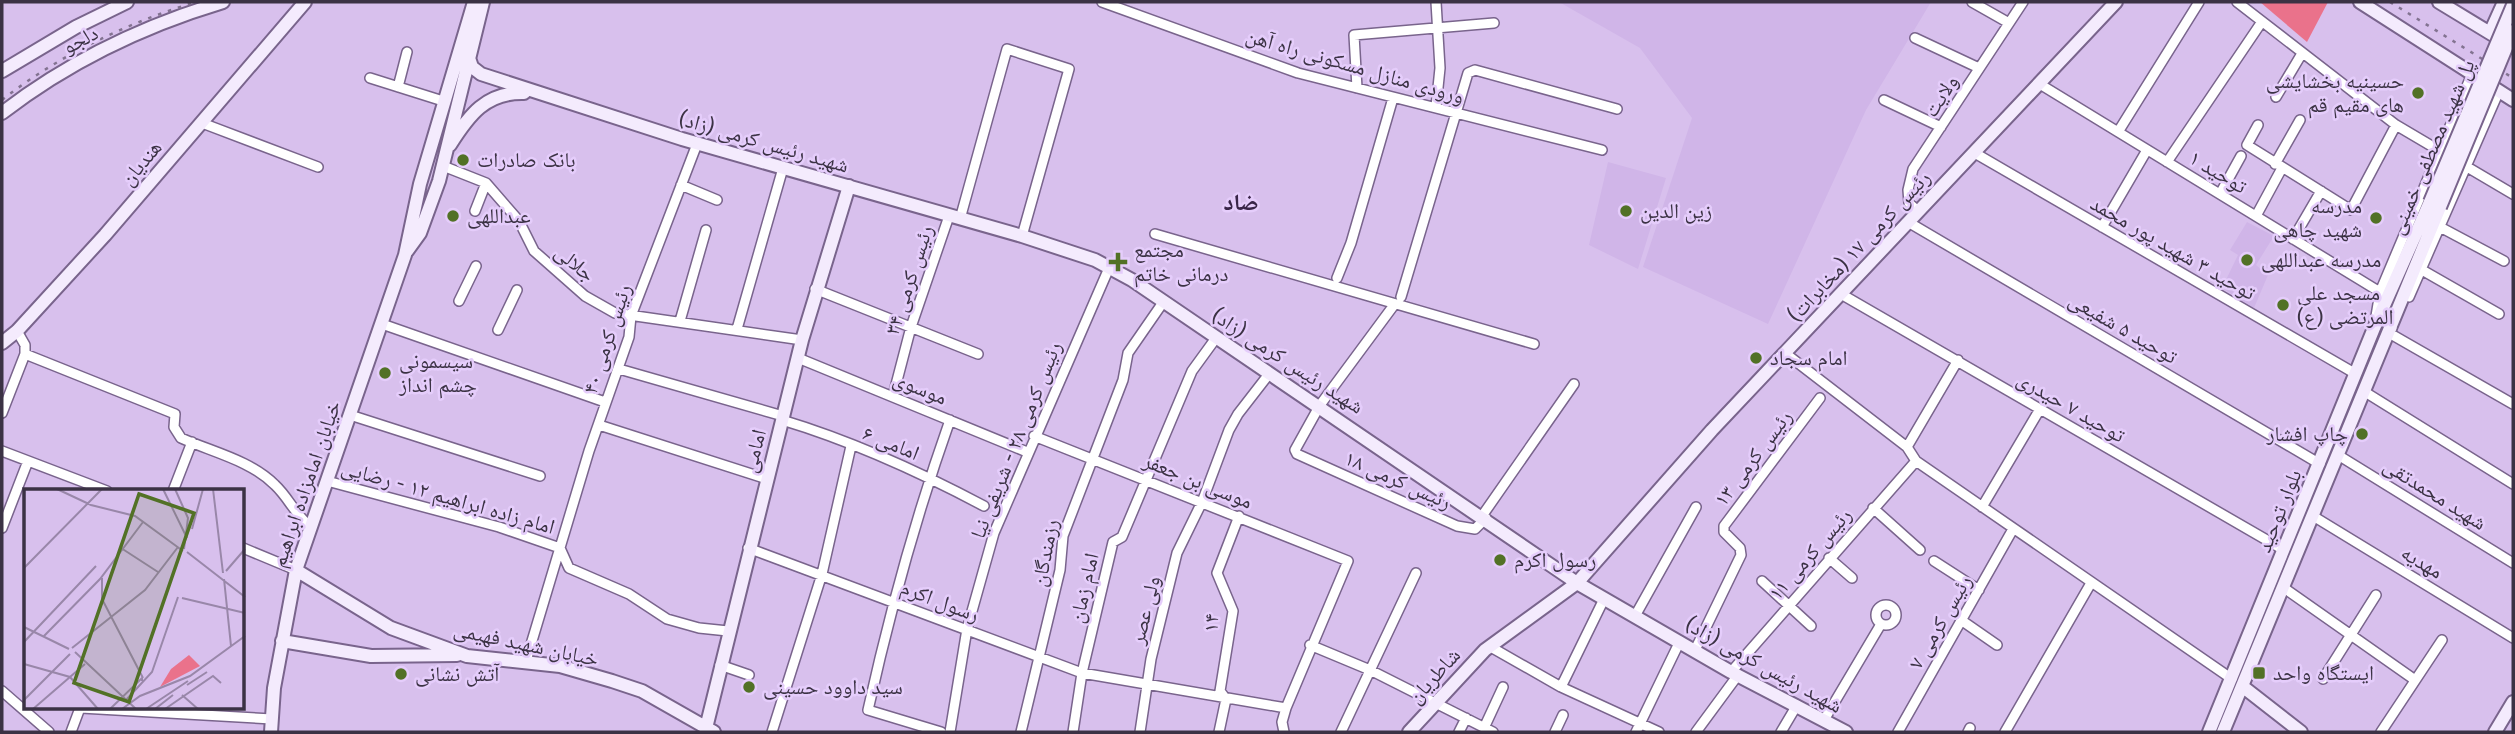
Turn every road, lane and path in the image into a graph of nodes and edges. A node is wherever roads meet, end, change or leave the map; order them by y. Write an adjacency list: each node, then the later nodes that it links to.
1 (127, 2): 29 (main road)
2 (223, 2): 44 (main road, دلجو)
3 (305, 2): 47 (main road, هندیان)
4 (474, 2): 41 (main road, خیابان امامزاده ابراهیم)
5 (484, 2): 27 (main road, خیابان امامزاده ابراهیم)
6 (1102, 2): 34 (street, ورودی منازل مسکونی راه آهن)
7 (1436, 2): 20 (street)
8 (1972, 2): 18 (street)
9 (2022, 2): 18 (street, ولایت)
10 (2116, 2): 32 (main road, رئیس کرمی ۱۷ (مخابرات))
11 (2200, 2): 51 (street)
12 (2236, 2): 19 (street)
13 (2360, 2): 30 (main road)
14 (2439, 2): 22 (main road)
15 (2504, 2): 22 (main road)
16 (2513, 5): 73 (main road, پل شهید مصطفی خمینی, bridge)
17 (1494, 23): 20 (street)
18 (2009, 23): 28 (street, ولایت)
19 (2261, 23): 26 (street); 59 (street)
20 (1437, 28): 34 (street); 42 (street)
21 (2513, 31): 73 (main road, پل شهید مصطفی خمینی, bridge)
22 (2490, 33): 24 (main road)
23 (1915, 38): 28 (street)
24 (2513, 47)
25 (407, 52): 33 (street)
26 (2301, 55): 37 (street); 49 (street)
27 (469, 58): 36 (main road, شهید رئیس کرمی (زاد)); 58 (main road, خیابان امامزاده ابراهیم)
28 (1979, 68): 50 (street, ولایت)
29 (2, 71)
30 (2472, 74): 35 (main road); 55 (street)
31 (370, 78): 33 (street)
32 (2038, 83): 51 (street, توحید ۱); 56 (main road, رئیس کرمی ۱۷ (مخابرات))
33 (398, 87): 41 (street)
34 (1357, 88): 38 (street, ورودی منازل مسکونی راه آهن)
35 (2499, 92): 40 (main road); 60 (street)
36 (539, 93): 52 (main road, شهید رئیس کرمی (زاد)); 58 (main road)
37 (2276, 97)
38 (1393, 98): 42 (street, ورودی منازل مسکونی راه آهن); 90 (street)
39 (1884, 100): 50 (street)
40 (2513, 100)
41 (443, 101): 66 (main road, خیابان امامزاده ابراهیم)
42 (1436, 107): 45 (street, ورودی منازل مسکونی راه آهن)
43 (1617, 109): 45 (street)
44 (2, 113)
45 (1457, 113): 53 (street, ورودی منازل مسکونی راه آهن); 95 (street)
46 (2300, 120): 61 (street)
47 (202, 123): 62 (street); 108 (main road, هندیان)
48 (2258, 125): 61 (street)
49 (2396, 125): 55 (street); 69 (street)
50 (1941, 127): 75 (street, ولایت)
51 (2118, 132): 54 (street, توحید ۱)
52 (697, 144): 63 (main road, شهید رئیس کرمی (زاد)); 67 (street, رئیس کرمی ۴۰)
53 (1602, 150)
54 (2147, 150): 59 (street, توحید ۱); 79 (street)
55 (2438, 150): 60 (street); 93 (street)
56 (1973, 152): 75 (main road, رئیس کرمی ۱۷ (مخابرات)); 79 (street, توحید ۳ شهيد پور محمد)
57 (2241, 156): 70 (street)
58 (444, 160): 64 (main road, خیابان امامزاده ابراهیم); 65 (street, جلالی)
59 (2167, 162): 70 (street, توحید ۱)
60 (2465, 165): 71 (street); 80 (street)
61 (2279, 166): 69 (street); 76 (street)
62 (318, 167)
63 (783, 168): 68 (main road, شهید رئیس کرمی (زاد)); 106 (street)
64 (439, 181): 66 (main road); 85 (main road, خیابان امامزاده ابراهیم)
65 (486, 183): 74 (street); 101 (street, جلالی)
66 (420, 184): 85 (main road, خیابان امامزاده ابراهیم)
67 (681, 185): 72 (street); 101 (street, رئیس کرمی ۴۰)
68 (849, 186): 77 (main road, شهید رئیس کرمی (زاد)); 91 (main road, امامی)
69 (2321, 191): 84 (street)
70 (2220, 194): 76 (street, توحید ۱)
71 (2513, 194)
72 (717, 200)
73 (2435, 205): 99 (main road, پل شهید مصطفی خمینی)
74 (475, 211)
75 (1919, 211): 78 (main road, رئیس کرمی ۱۷ (مخابرات))
76 (2256, 216): 84 (street, توحید ۱)
77 (955, 217): 83 (main road, شهید رئیس کرمی (زاد)); 83 (street, رئیس کرمی ۳۴); 104 (street, رئیس کرمی ۳۴)
78 (1908, 222): 94 (main road, رئیس کرمی ۱۷ (مخابرات)); 145 (street, توحید ۵ شفیعی)
79 (2102, 227): 121 (street, توحید ۳ شهيد پور محمد)
80 (2440, 227): 86 (street); 89 (street)
81 (706, 230): 102 (street)
82 (1155, 234): 98 (street)
83 (1022, 236): 88 (main road, شهید رئیس کرمی (زاد))
84 (2293, 239): 93 (street, توحید ۱)
85 (405, 255): 103 (main road, خیابان امامزاده ابراهیم)
86 (2504, 261)
87 (476, 266): 96 (street)
88 (1108, 268): 97 (main road, شهید رئیس کرمی (زاد)); 135 (street, رئیس کرمی ۲۸ - شریفی نیا)
89 (2422, 270): 100 (street); 109 (street)
90 (1337, 278)
91 (815, 289): 104 (street); 111 (main road, امامی)
92 (517, 290): 107 (street)
93 (2379, 292): 105 (street)
94 (1840, 294): 114 (main road, رئیس کرمی ۱۷ (مخابرات)); 118 (street, توحید ۷ حیدری)
95 (1401, 298)
96 (459, 301)
97 (1164, 301): 110 (main road, شهید رئیس کرمی (زاد)); 142 (street, رزمندگان)
98 (1394, 305): 113 (street); 128 (street)
99 (2392, 306): 105 (main road, بلوار توحید); 109 (main road, بلوار توحید)
100 (2498, 314)
101 (631, 316): 102 (street, جلالی); 119 (street, رئیس کرمی ۴۰)
102 (680, 321): 106 (street, جلالی)
103 (382, 324): 126 (street); 131 (main road, خیابان امامزاده ابراهیم)
104 (911, 327): 115 (street); 124 (street, رئیس کرمی ۳۴)
105 (2374, 328): 121 (main road, بلوار توحید)
106 (737, 329): 111 (street, جلالی)
107 (498, 330)
108 (17, 331): 112 (main road, هندیان); 116 (street)
109 (2389, 333): 123 (main road, بلوار توحید); 127 (street)
110 (1216, 338): 120 (main road, شهید رئیس کرمی (زاد)); 149 (street, امام زمان)
111 (802, 340): 117 (main road, امامی)
112 (2, 343)
113 (1534, 344)
114 (1785, 353): 138 (street); 178 (main road, رئیس کرمی ۱۷ (مخابرات))
115 (978, 354)
116 (25, 355): 130 (street); 136 (street)
117 (798, 358): 124 (street, موسوی); 132 (main road, امامی)
118 (1958, 360): 129 (street, توحید ۷ حیدری); 138 (street)
119 (619, 369): 126 (street, رئیس کرمی ۴۰); 132 (street, امامی ۶)
120 (1269, 374): 128 (main road, شهید رئیس کرمی (زاد)); 154 (street, ولی عصر)
121 (2356, 374): 145 (main road, بلوار توحید)
122 (1574, 384): 161 (street)
123 (2365, 392): 141 (main road, بلوار توحید); 151 (street)
124 (892, 396): 133 (street, موسوی)
125 (1820, 398): 200 (street, رئیس کرمی ۱۳)
126 (605, 402): 134 (street, رئیس کرمی ۴۰)
127 (2513, 404)
128 (1320, 405): 161 (main road, شهید رئیس کرمی (زاد)); 161 (street, رئیس کرمی ۱۸)
129 (2040, 410): 157 (street); 169 (street, توحید ۷ حیدری)
130 (2, 413)
131 (350, 415): 146 (street); 150 (main road, خیابان امامزاده ابراهیم)
132 (783, 418): 137 (street, امامی ۶); 148 (main road, امامی)
133 (950, 420): 140 (street, موسوی); 147 (street)
134 (599, 425): 148 (street); 165 (street, رئیس کرمی ۴۰)
135 (1034, 436): 140 (street, رئیس کرمی ۲۸ - شریفی نیا); 142 (street, موسی بن جعفر)
136 (192, 443): 153 (street); 162 (street)
137 (851, 446): 147 (street, امامی ۶); 175 (street)
138 (1907, 447): 143 (street)
139 (2, 452): 144 (street)
140 (1027, 452): 190 (street, رئیس کرمی ۲۸ - شریفی نیا)
141 (2338, 455): 160 (main road, بلوار توحید); 172 (street, شهید محمدتقی)
142 (1091, 458): 149 (street, موسی بن جعفر); 202 (street, رزمندگان)
143 (1916, 460): 157 (street); 158 (street, رئیس کرمی ۱۱)
144 (28, 461): 152 (street); 163 (street)
145 (2319, 464): 169 (main road, بلوار توحید)
146 (540, 476)
147 (930, 478): 155 (street, امامی ۶); 184 (street)
148 (767, 479): 166 (main road, امامی)
149 (1146, 480): 154 (street, موسی بن جعفر); 206 (street, امام زمان)
150 (327, 481): 162 (main road, خیابان امامزاده ابراهیم); 165 (street, امام زاده ابراهیم ۱۲ - رضایی)
151 (2513, 484)
152 (102, 489)
153 (174, 489)
154 (1202, 502): 159 (street, موسی بن جعفر); 211 (street, ولی عصر)
155 (984, 506)
156 (1696, 507): 186 (street)
157 (1982, 507): 164 (street)
158 (1873, 508): 168 (street); 170 (street, رئیس کرمی ۱۱)
159 (1239, 516): 197 (street, موسی بن جعفر); 216 (street, ۱۴)
160 (2312, 516): 180 (main road, بلوار توحید); 193 (street, مهدیه)
161 (1484, 517): 178 (main road, شهید رئیس کرمی (زاد))
162 (311, 527): 173 (main road, خیابان امامزاده ابراهیم)
163 (2, 528)
164 (2013, 529): 179 (street); 181 (street, رئیس کرمی ۷)
165 (560, 548): 191 (street); 203 (street, رئیس کرمی ۴۰)
166 (748, 548): 175 (street, رسول اکرم); 191 (main road, امامی)
167 (245, 549): 173 (street)
168 (1920, 550)
169 (2284, 550): 212 (main road, بلوار توحید)
170 (1829, 558): 176 (street); 185 (street, رئیس کرمی ۱۱)
171 (1934, 561): 181 (street)
172 (2513, 563)
173 (296, 570): 195 (main road, خیابان امامزاده ابراهیم); 201 (main road, خیابان شهید فهیمی)
174 (1416, 573): 205 (street)
175 (822, 574): 184 (street, رسول اکرم); 232 (street)
176 (1852, 578)
177 (1762, 581): 185 (street)
178 (1577, 583): 183 (main road, شهید رئیس کرمی (زاد)); 199 (main road, رئیس کرمی ۱۷ (مخابرات))
179 (2091, 583): 212 (street); 249 (street)
180 (2284, 588): 192 (street); 212 (main road, بلوار توحید)
181 (1979, 590): 187 (street, رئیس کرمی ۷)
182 (2376, 595): 192 (street)
183 (1604, 599): 186 (main road, شهید رئیس کرمی (زاد)); 214 (street)
184 (892, 602): 190 (street, رسول اکرم); 233 (street)
185 (1787, 606): 189 (street); 207 (street, رئیس کرمی ۱۱)
186 (1636, 616): 196 (main road, شهید رئیس کرمی (زاد))
187 (1961, 620): 198 (street); 248 (street, رئیس کرمی ۷)
188 (1881, 624): 225 (street)
189 (1811, 626)
190 (967, 629): 202 (street, رسول اکرم); 234 (street, رئیس کرمی ۲۸ - شریفی نیا)
191 (728, 631): 204 (main road, امامی)
192 (2349, 634): 209 (street); 210 (street)
193 (2513, 638)
194 (2442, 640): 210 (street)
195 (282, 641): 201 (main road); 226 (main road, خیابان امامزاده ابراهیم)
196 (1680, 641): 200 (main road, شهید رئیس کرمی (زاد)); 227 (street)
197 (1310, 645): 205 (street); 220 (street)
198 (1997, 645)
199 (1489, 646): 214 (street); 218 (main road, شاطریان)
200 (1695, 650): 207 (main road, شهید رئیس کرمی (زاد))
201 (467, 656): 203 (main road, خیابان شهید فهیمی)
202 (1041, 658): 206 (street, رسول اکرم); 235 (street, رزمندگان)
203 (526, 661): 228 (main road, خیابان شهید فهیمی)
204 (720, 665): 208 (street); 228 (main road, امامی)
205 (1370, 670): 218 (street); 240 (street)
206 (1082, 673): 211 (street, رسول اکرم); 236 (street, امام زمان)
207 (1734, 674): 219 (main road, شهید رئیس کرمی (زاد)); 245 (street, رئیس کرمی ۱۱)
208 (748, 675)
209 (2323, 679)
210 (2415, 680): 253 (street)
211 (1147, 683): 216 (street, رسول اکرم); 237 (street, ولی عصر)
212 (2237, 683): 250 (main road, بلوار توحید); 251 (main road, بلوار توحید); 252 (main road)
213 (1503, 687): 229 (street)
214 (1561, 687): 227 (street)
215 (2, 691): 230 (street)
216 (1224, 695): 220 (street, رسول اکرم); 238 (street, ۱۴)
217 (2513, 702): 254 (main road)
218 (1436, 703): 224 (street); 241 (main road, شاطریان)
219 (1797, 705): 225 (main road, شهید رئیس کرمی (زاد)); 246 (street)
220 (1286, 708): 239 (street)
221 (80, 710): 231 (street)
222 (102, 710): 226 (street)
223 (1563, 715): 243 (street)
224 (1466, 718): 229 (street); 242 (street)
225 (1824, 720): 247 (main road, شهید رئیس کرمی (زاد))
226 (271, 726)
227 (1638, 728): 244 (street)
228 (710, 730)
229 (1488, 730)
230 (49, 732)
231 (71, 732)
232 (772, 732)
233 (941, 732)
234 (950, 732)
235 (1021, 732)
236 (1073, 732)
237 (1140, 732)
238 (1219, 732)
239 (1284, 732)
240 (1341, 732)
241 (1409, 732)
242 (1459, 732)
243 (1555, 732)
244 (1659, 732)
245 (1696, 732)
246 (1782, 732)
247 (1846, 732)
248 (1898, 732)
249 (2006, 732)
250 (2209, 732)
251 (2223, 732)
252 (2301, 732)
253 (2381, 732)
254 (2495, 732)

